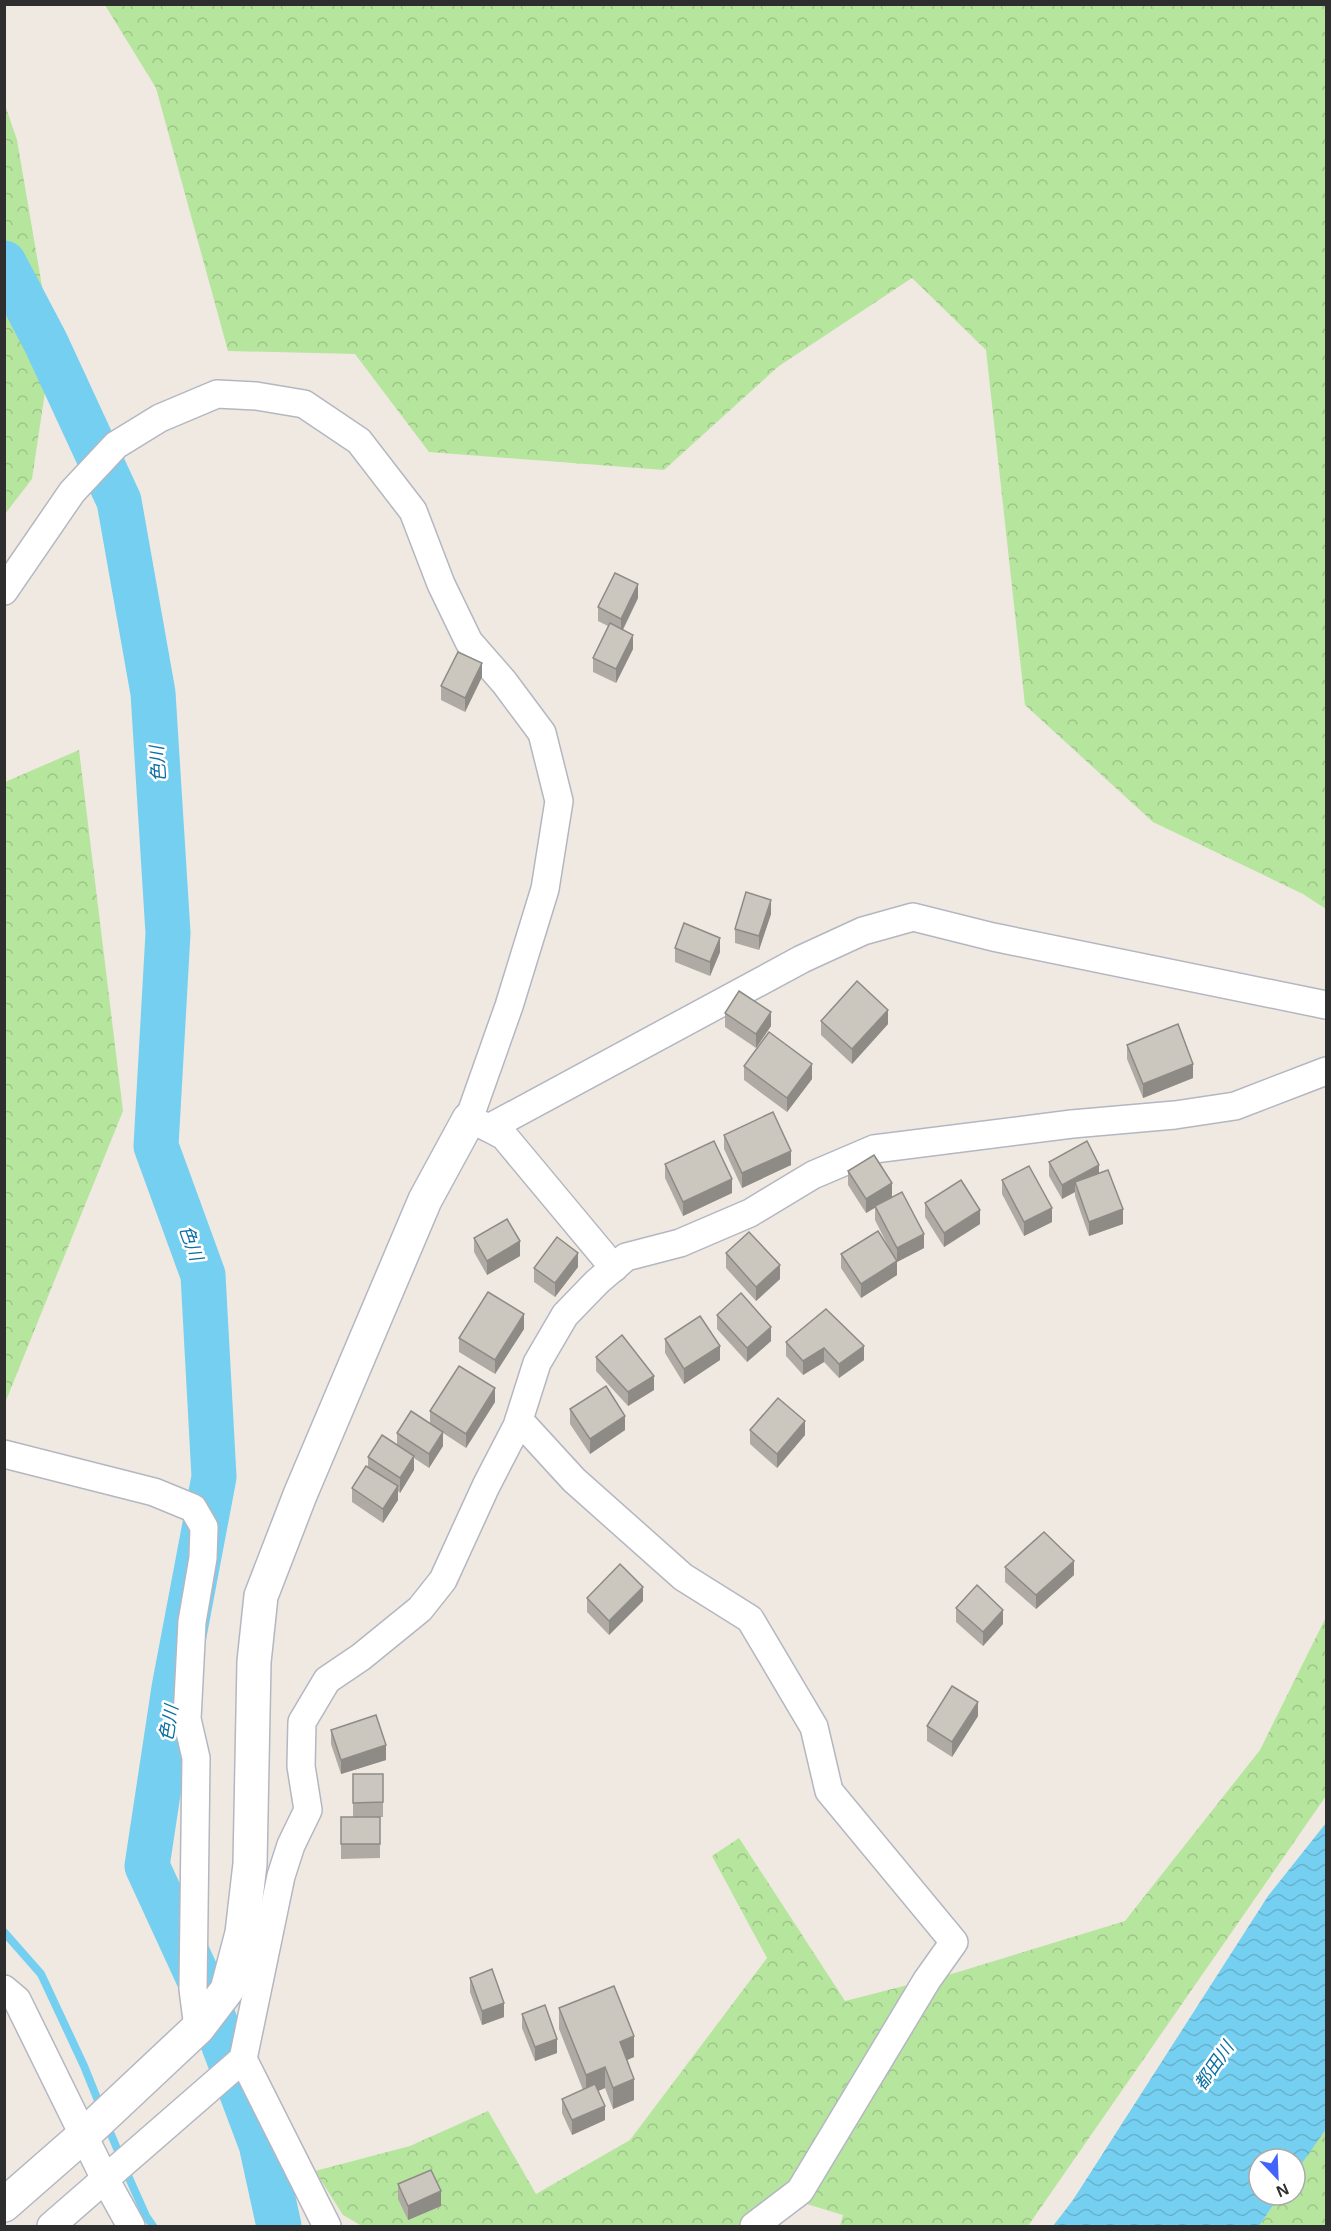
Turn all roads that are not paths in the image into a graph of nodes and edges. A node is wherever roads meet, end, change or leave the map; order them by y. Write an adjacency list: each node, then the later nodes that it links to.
1 (4, 591): 4 (street)
2 (1326, 1005): 4 (street)
3 (1326, 1071): 5 (street)
4 (479, 1123): 5 (street); 9 (street)
5 (614, 1268): 6 (street)
6 (519, 1420): 10 (street); 17 (street)
7 (4, 1454): 9 (street)
8 (4, 1989): 11 (street)
9 (198, 2028): 11 (street)
10 (243, 2059): 12 (street); 16 (street)
11 (84, 2135): 12 (street); 13 (street)
12 (105, 2179): 14 (street); 15 (street)
13 (4, 2205)
14 (51, 2226)
15 (131, 2226)
16 (327, 2226)
17 (754, 2226)

